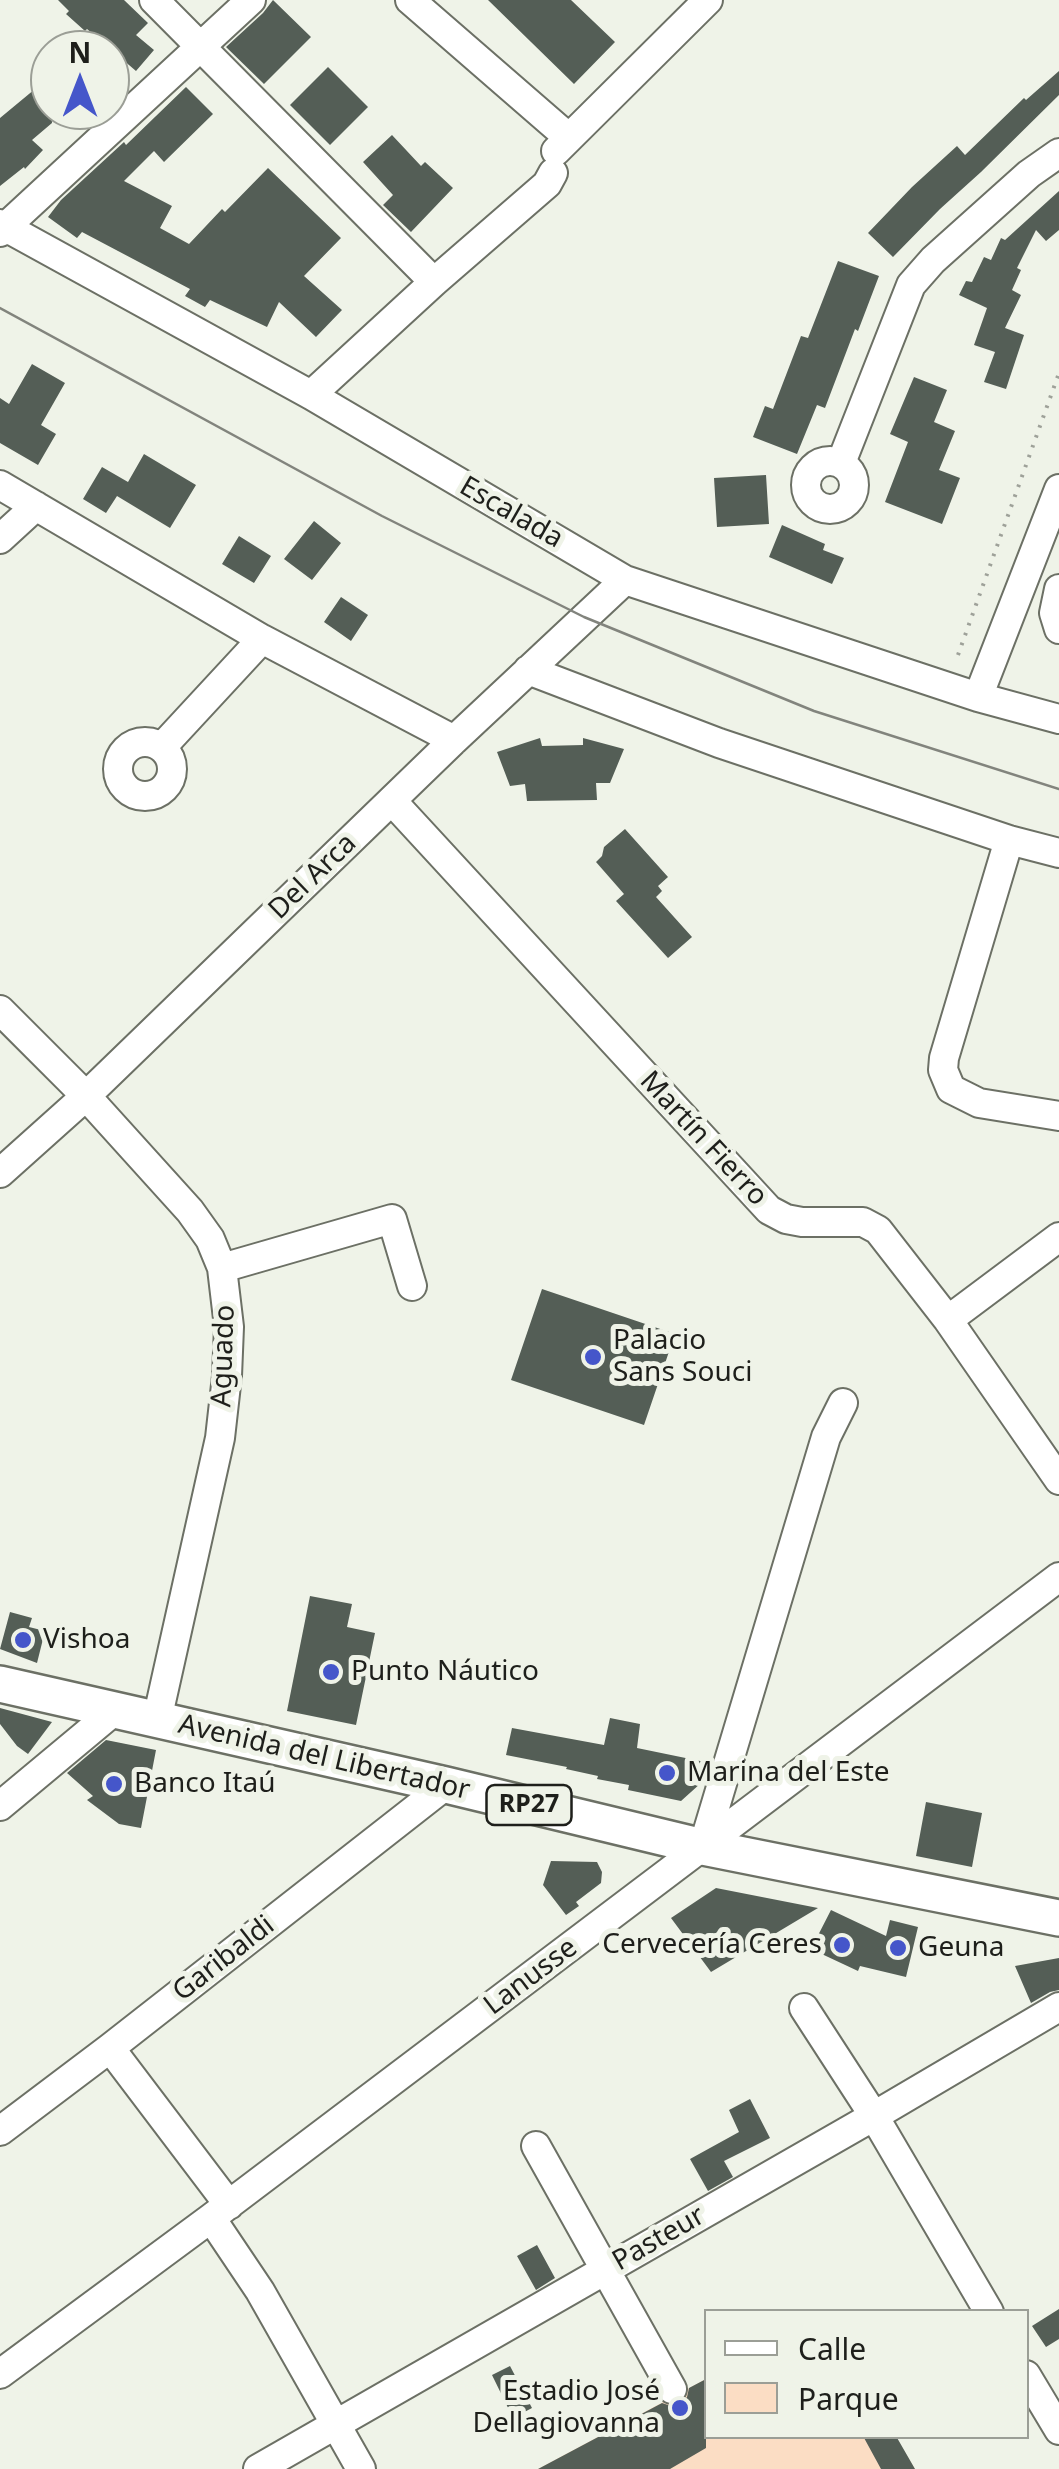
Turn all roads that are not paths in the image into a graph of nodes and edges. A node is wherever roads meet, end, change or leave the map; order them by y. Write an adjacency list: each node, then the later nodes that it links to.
1 (154, 0): 5 (street)
2 (252, 0): 5 (street)
3 (410, 0): 7 (street)
4 (708, 0): 7 (street)
5 (201, 46): 8 (street); 9 (street)
6 (1059, 152): 11 (street)
7 (559, 154): 9 (street)
8 (2, 228): 10 (street, Escalada)
9 (434, 282): 10 (street)
10 (311, 395): 16 (street, Escalada)
11 (841, 463)
12 (0, 485): 14 (street)
13 (1059, 488): 21 (street)
14 (36, 506): 15 (street); 19 (street)
15 (0, 538)
16 (625, 580): 20 (street, Del Arca); 21 (street, Escalada)
17 (1059, 589): 18 (street)
18 (1059, 630)
19 (262, 639): 23 (street); 24 (street)
20 (528, 670): 23 (street, Del Arca); 26 (street)
21 (978, 698): 22 (street, Escalada)
22 (1059, 719)
23 (454, 740): 25 (street, Del Arca)
24 (162, 748)
25 (392, 801): 29 (street, Del Arca); 35 (street, Martín Fierro)
26 (1009, 840): 27 (street); 30 (street)
27 (1059, 853)
28 (0, 1010): 29 (street, Aguado)
29 (86, 1096): 31 (street, Del Arca); 33 (street, Aguado)
30 (1059, 1116)
31 (0, 1173)
32 (1059, 1237): 35 (street)
33 (222, 1268): 34 (street); 41 (street, Aguado)
34 (412, 1286)
35 (948, 1320): 37 (street, Martín Fierro)
36 (843, 1403): 44 (street)
37 (1059, 1480)
38 (1059, 1577): 44 (street, Lanusse)
39 (0, 1684): 40 (main road, Avenida del Libertador / RP27)
40 (114, 1711): 41 (main road, Avenida del Libertador / RP27); 43 (street)
41 (157, 1720): 42 (main road, Avenida del Libertador / RP27)
42 (446, 1785): 44 (main road, Avenida del Libertador / RP27); 48 (street, Garibaldi)
43 (0, 1806)
44 (703, 1848): 45 (main road, Avenida del Libertador / RP27); 52 (street, Lanusse)
45 (1059, 1918)
46 (1059, 2007): 49 (street, Pasteur)
47 (804, 2008): 49 (street)
48 (110, 2048): 50 (street, Garibaldi); 52 (street)
49 (874, 2116): 53 (street, Pasteur); 54 (street)
50 (0, 2131)
51 (536, 2146): 53 (street)
52 (220, 2212): 55 (street, Lanusse); 58 (street)
53 (606, 2270): 57 (street); 58 (street, Pasteur)
54 (987, 2309)
55 (0, 2374)
56 (1029, 2380): 59 (street)
57 (672, 2389)
58 (337, 2424): 60 (street, Pasteur); 61 (street)
59 (1059, 2430)
60 (258, 2469)
61 (361, 2469)

